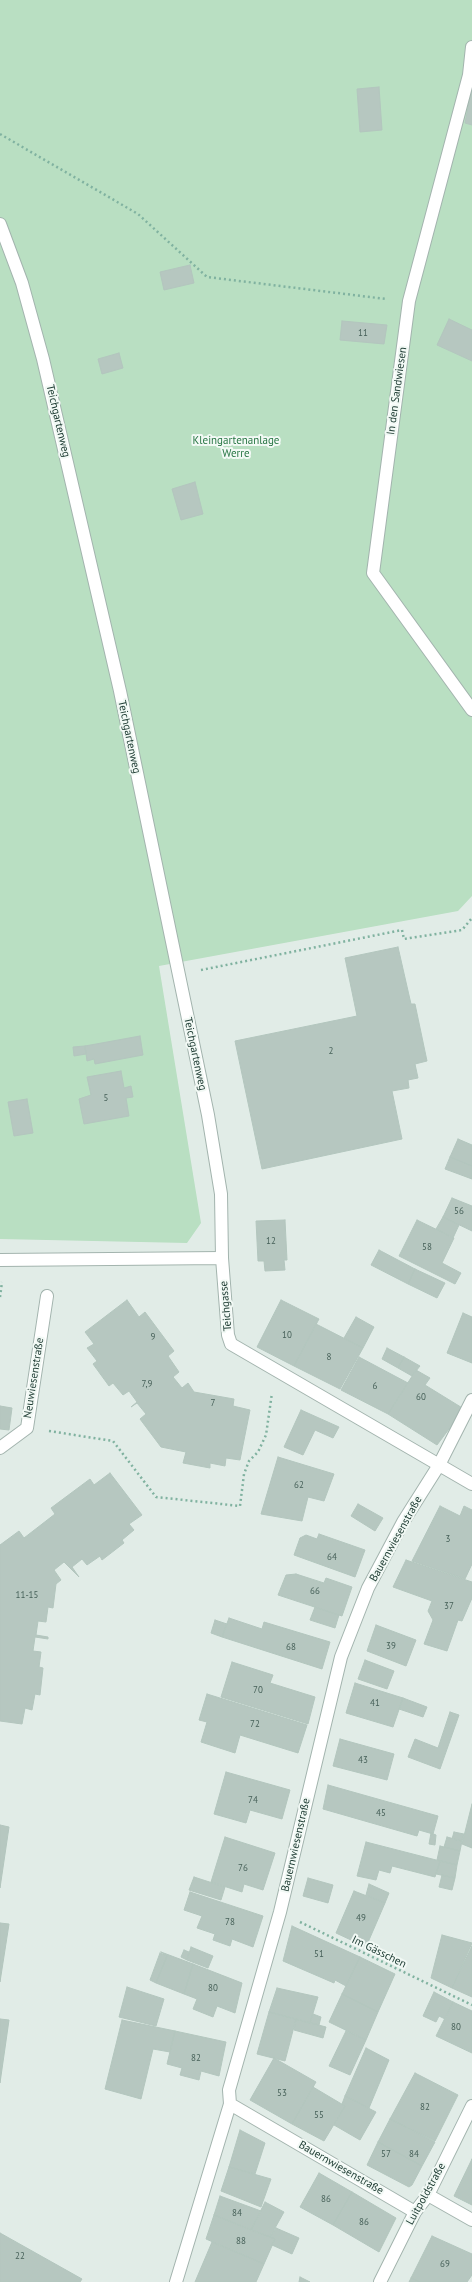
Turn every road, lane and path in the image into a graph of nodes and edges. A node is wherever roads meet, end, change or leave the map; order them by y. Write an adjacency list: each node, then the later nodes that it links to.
1 (472, 47): 4 (street, In den Sandwiesen)
2 (0, 134): 4 (path)
3 (0, 224): 7 (street, Teichgartenweg)
4 (409, 301): 5 (street, In den Sandwiesen)
5 (472, 710)
6 (472, 918): 7 (path)
7 (179, 974): 8 (street, Teichgartenweg)
8 (222, 1258): 9 (street); 11 (street, Teichgasse)
9 (0, 1260)
10 (47, 1296): 13 (street, Neuwiesenstraße)
11 (275, 1371): 13 (path); 15 (street, Teichgasse)
12 (472, 1400): 15 (street, Bauernwiesenstraße)
13 (27, 1428): 14 (street, Neuwiesenstraße)
14 (0, 1448)
15 (439, 1465): 16 (street, Teichgasse); 17 (street, Bauernwiesenstraße)
16 (472, 1484)
17 (280, 1912): 18 (path, Im Gässchen); 19 (street, Bauernwiesenstraße)
18 (472, 2005)
19 (230, 2104): 22 (street, Bauernwiesenstraße); 24 (street)
20 (472, 2106): 21 (street, Luitpoldstraße)
21 (428, 2196): 22 (street, Luitpoldstraße); 23 (street)
22 (415, 2212): 25 (street, Luitpoldstraße)
23 (472, 2220)
24 (176, 2282)
25 (380, 2282)

